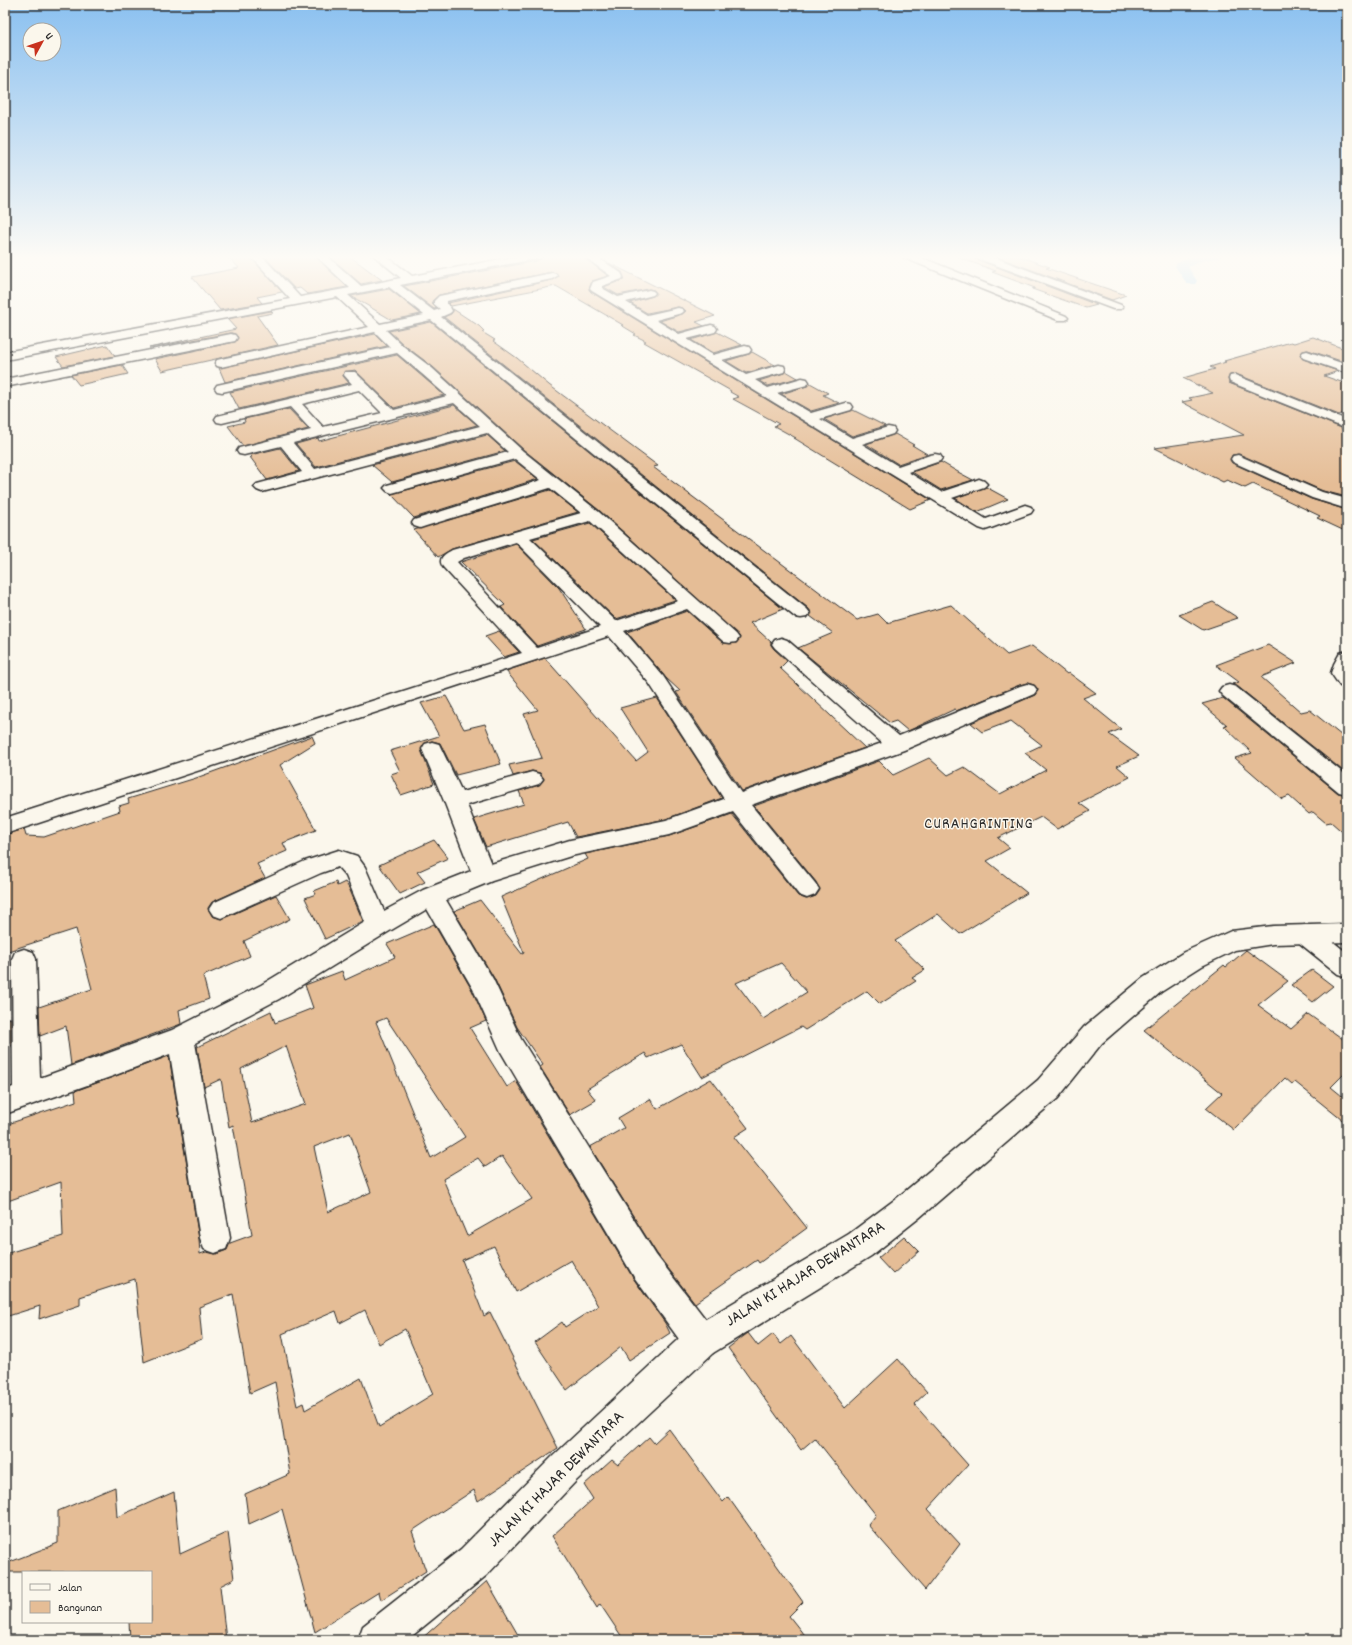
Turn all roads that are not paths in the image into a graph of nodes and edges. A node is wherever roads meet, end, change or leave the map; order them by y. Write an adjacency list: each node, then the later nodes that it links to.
1 (126, 332): 7 (street)
2 (365, 332): 16 (street)
3 (381, 332): 10 (street)
4 (453, 332): 56 (street)
5 (667, 332): 9 (street)
6 (701, 332): 9 (street)
7 (108, 336): 13 (street); 15 (street)
8 (231, 338): 15 (street)
9 (677, 338): 14 (street)
10 (398, 349): 17 (street); 27 (street)
11 (745, 350): 14 (street)
12 (1307, 355): 19 (street)
13 (5, 356)
14 (712, 359): 20 (street)
15 (119, 360): 22 (street)
16 (222, 363)
17 (338, 363): 24 (street); 25 (street)
18 (779, 369): 20 (street)
19 (1347, 369)
20 (745, 379): 26 (street)
21 (1235, 379): 33 (street)
22 (5, 382)
23 (802, 382): 26 (street)
24 (361, 386): 28 (street); 30 (street)
25 (222, 388)
26 (767, 392): 31 (street)
27 (456, 398): 30 (street); 34 (street)
28 (293, 402): 32 (street); 36 (street)
29 (846, 407): 31 (street)
30 (391, 414): 36 (street)
31 (810, 418): 38 (street)
32 (222, 419)
33 (1347, 425)
34 (490, 428): 40 (street); 44 (street)
35 (888, 431): 38 (street)
36 (320, 432): 37 (street)
37 (284, 441): 39 (street); 44 (street)
38 (851, 443): 43 (street)
39 (244, 451)
40 (518, 454): 45 (street); 48 (street)
41 (935, 458): 43 (street)
42 (1238, 459): 50 (street)
43 (897, 471): 49 (street)
44 (312, 474): 47 (street)
45 (552, 482): 52 (street); 53 (street)
46 (979, 484): 49 (street)
47 (262, 487)
48 (392, 488)
49 (940, 498): 51 (street)
50 (1347, 504)
51 (1026, 510)
52 (593, 515): 54 (street); 55 (street)
53 (420, 523)
54 (519, 536): 57 (street); 60 (street)
55 (691, 602): 57 (street); 58 (street)
56 (801, 613)
57 (613, 629): 60 (street); 70 (street)
58 (730, 638)
59 (781, 644): 65 (street)
60 (534, 655): 71 (street)
61 (1347, 657): 62 (street)
62 (1347, 682)
63 (1027, 690): 65 (street)
64 (1229, 691): 68 (street)
65 (897, 745): 70 (street)
66 (432, 749): 69 (street)
67 (532, 779): 69 (street)
68 (1347, 787)
69 (456, 801): 72 (street)
70 (737, 803): 72 (street); 73 (street)
71 (5, 826)
72 (484, 875): 74 (street)
73 (807, 889)
74 (431, 896): 76 (street); 84 (street)
75 (221, 909): 76 (street)
76 (379, 925): 81 (street)
77 (1347, 933): 78 (street, JALAN KI HAJAR DEWANTARA)
78 (1306, 934): 80 (street); 84 (street, JALAN KI HAJAR DEWANTARA)
79 (24, 959): 82 (street)
80 (1347, 967)
81 (181, 1038): 82 (street); 83 (street)
82 (16, 1098)
83 (215, 1238)
84 (701, 1341): 85 (street, JALAN KI HAJAR DEWANTARA)
85 (377, 1640)

